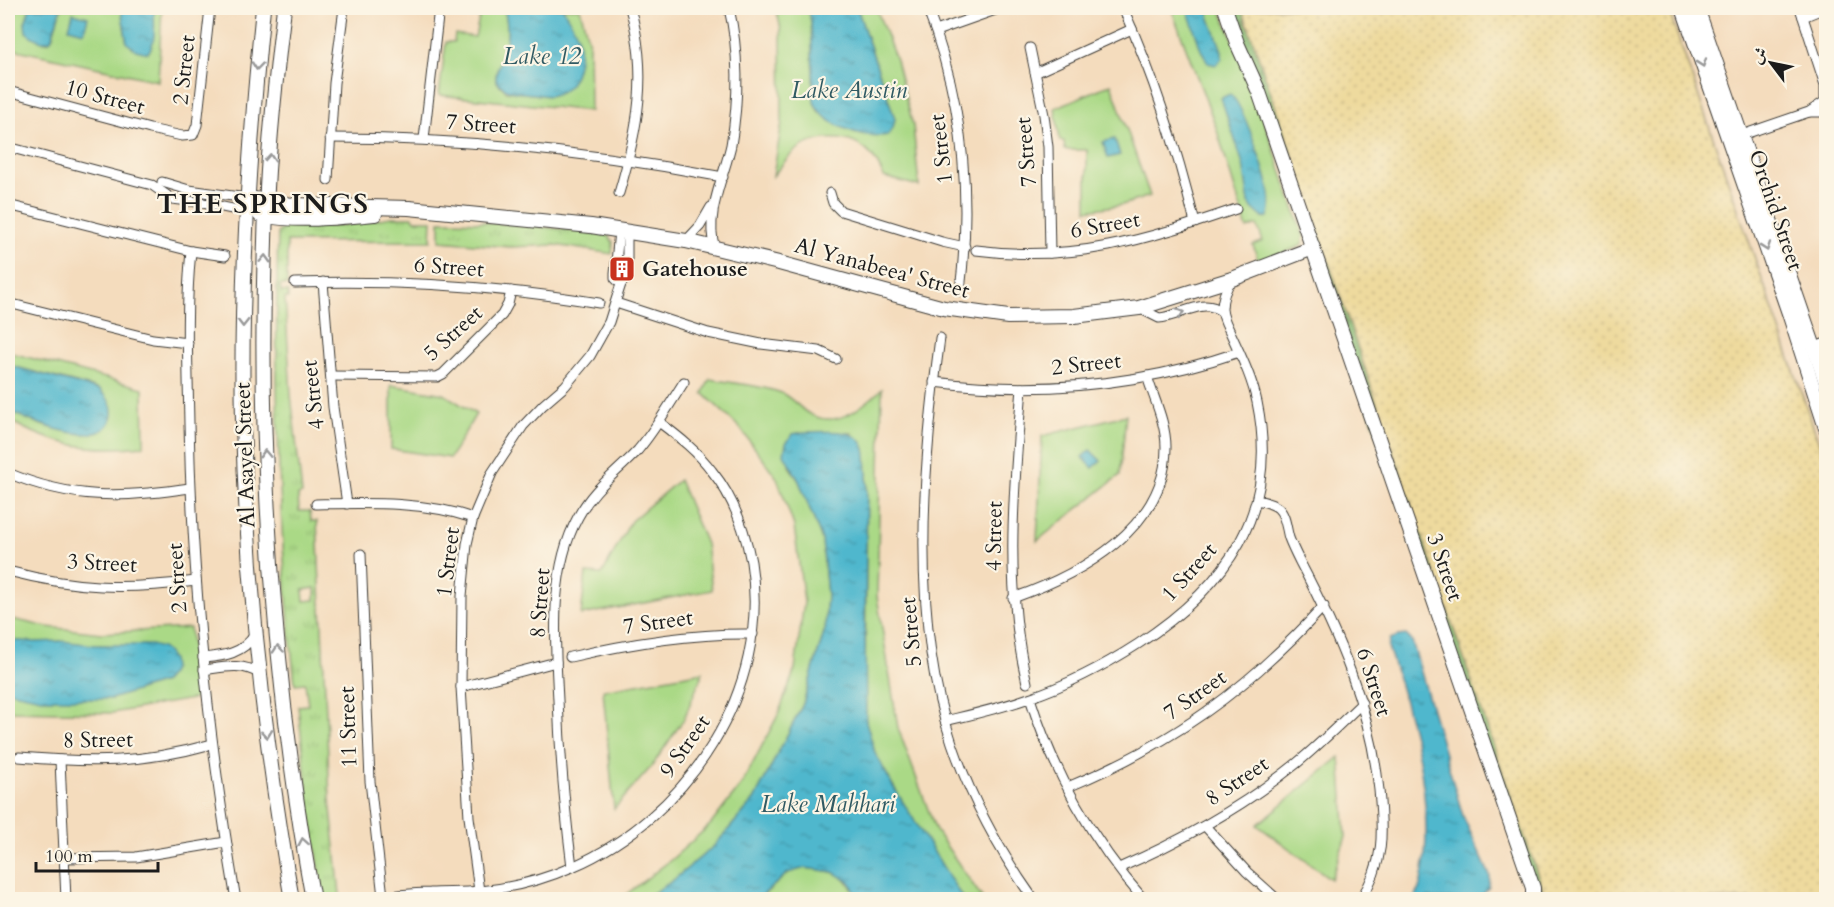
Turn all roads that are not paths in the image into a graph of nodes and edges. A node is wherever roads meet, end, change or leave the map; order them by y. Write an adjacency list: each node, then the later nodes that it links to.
1 (210, 8): 23 (street, 2 Street)
2 (263, 8): 38 (street, Al Asayel Street, one-way to 38)
3 (284, 8): 39 (street, Al Asayel Street, one-way to 3)
4 (344, 8): 25 (street)
5 (439, 8): 26 (street)
6 (630, 8): 28 (street)
7 (729, 8): 29 (street)
8 (927, 8): 17 (street, 1 Street)
9 (1000, 8): 17 (street)
10 (1123, 8): 16 (street)
11 (1225, 8): 46 (street, 3 Street)
12 (1683, 8): 24 (street, Orchid Street, one-way to 24)
13 (1697, 8): 24 (street, Orchid Street)
14 (1825, 8): 15 (street)
15 (1802, 10): 20 (street)
16 (1132, 29): 19 (street); 41 (street)
17 (936, 31): 44 (street, 1 Street)
18 (1030, 48): 19 (street, 7 Street)
19 (1035, 73): 49 (street, 7 Street)
20 (1826, 86): 22 (street)
21 (8, 91): 23 (street, 10 Street)
22 (1826, 104): 24 (street)
23 (193, 135)
24 (1735, 137): 61 (street, Orchid Street, one-way to 61); 64 (street, Orchid Street)
25 (330, 138): 26 (street, 7 Street); 30 (street)
26 (424, 139): 28 (street, 7 Street)
27 (8, 147): 31 (street, Al Yanabeea' Street)
28 (628, 159): 29 (street); 34 (street)
29 (723, 177): 35 (street)
30 (328, 180)
31 (157, 184): 32 (street, Al Yanabeea' Street); 36 (street, Al Yanabeea' Street)
32 (196, 190): 36 (street); 38 (street, Al Yanabeea' Street)
33 (830, 192): 44 (street)
34 (619, 193)
35 (718, 195): 43 (street); 45 (street)
36 (193, 201): 38 (street, Al Yanabeea' Street)
37 (8, 205): 48 (street)
38 (247, 205): 39 (street, Al Yanabeea' Street); 86 (street, Al Asayel Street, one-way to 86)
39 (267, 209): 42 (street, Al Yanabeea' Street); 114 (street, Al Asayel Street, one-way to 39)
40 (1236, 209): 41 (street, 6 Street)
41 (1195, 223): 49 (street, 6 Street)
42 (623, 231): 43 (street, Al Yanabeea' Street); 58 (street, 1 Street)
43 (686, 242): 45 (street, Al Yanabeea' Street)
44 (965, 247): 55 (street, 1 Street)
45 (715, 248): 59 (street, Al Yanabeea' Street)
46 (1313, 248): 51 (street, Al Yanabeea' Street); 120 (street, 3 Street)
47 (976, 250): 49 (street, 6 Street)
48 (191, 251): 50 (street); 63 (street, 2 Street)
49 (1050, 253)
50 (225, 256)
51 (1232, 279): 59 (street, Al Yanabeea' Street); 60 (street)
52 (323, 282): 53 (street, 6 Street); 54 (street, 6 Street); 67 (street, 4 Street)
53 (295, 283)
54 (511, 291): 57 (street, 6 Street); 67 (street, 5 Street)
55 (960, 291)
56 (8, 303): 63 (street)
57 (599, 303)
58 (616, 303): 66 (street); 80 (street, 1 Street)
59 (1139, 308): 60 (street, one-way to 60)
60 (1222, 312): 65 (street, 1 Street)
61 (1789, 313): 64 (street); 74 (street, Orchid Street)
62 (940, 338): 70 (street, 5 Street)
63 (188, 343): 76 (street, 2 Street)
64 (1821, 345): 71 (street, Orchid Street)
65 (1239, 352): 68 (street, 2 Street); 77 (street, 1 Street)
66 (836, 359)
67 (330, 376): 79 (street, 4 Street)
68 (1147, 376): 72 (street, 2 Street); 84 (street)
69 (684, 382): 73 (street, 8 Street)
70 (934, 382): 72 (street, 2 Street); 99 (street, 5 Street)
71 (1827, 382)
72 (1022, 388): 84 (street, 4 Street)
73 (659, 422): 87 (street, 9 Street); 91 (street, 8 Street)
74 (1827, 428)
75 (8, 473): 76 (street)
76 (190, 488): 83 (street, 2 Street)
77 (1257, 500): 85 (street, 6 Street); 97 (street, 1 Street)
78 (316, 504): 79 (street)
79 (347, 504): 80 (street)
80 (473, 518): 96 (street, 1 Street)
81 (362, 554): 110 (street, 11 Street)
82 (8, 572): 83 (street, 3 Street)
83 (196, 581): 89 (street, 2 Street)
84 (1013, 598): 95 (street, 4 Street)
85 (1324, 606): 98 (street, 6 Street); 103 (street, 7 Street)
86 (255, 634): 88 (street); 94 (street, Al Asayel Street)
87 (753, 634): 90 (street, 7 Street); 107 (street, 9 Street)
88 (237, 652): 89 (street); 92 (street)
89 (203, 656): 93 (street, 2 Street)
90 (570, 657)
91 (556, 662): 96 (street); 107 (street, 8 Street)
92 (238, 666): 93 (street); 94 (street)
93 (204, 670): 100 (street, 2 Street)
94 (260, 674): 113 (street, Al Asayel Street, one-way to 113)
95 (1026, 683)
96 (461, 687): 109 (street, 1 Street)
97 (1030, 698): 99 (street, 1 Street); 103 (street)
98 (1362, 704): 104 (street, 8 Street); 119 (street, 6 Street)
99 (945, 721): 116 (street, 5 Street)
100 (212, 744): 102 (street, 8 Street); 105 (street, 2 Street)
101 (19, 757): 102 (street, 8 Street)
102 (60, 760): 106 (street)
103 (1068, 787): 108 (street)
104 (1205, 826): 108 (street, 8 Street); 118 (street)
105 (226, 842): 106 (street); 112 (street, 2 Street)
106 (64, 858): 111 (street)
107 (572, 867): 109 (street, 9 Street)
108 (1119, 868): 117 (street)
109 (479, 891): 110 (street, 9 Street)
110 (384, 897): 115 (street, 9 Street)
111 (66, 900)
112 (236, 900)
113 (292, 900)
114 (313, 900)
115 (367, 900)
116 (1034, 900)
117 (1144, 900)
118 (1278, 900)
119 (1360, 900)
120 (1533, 900)

